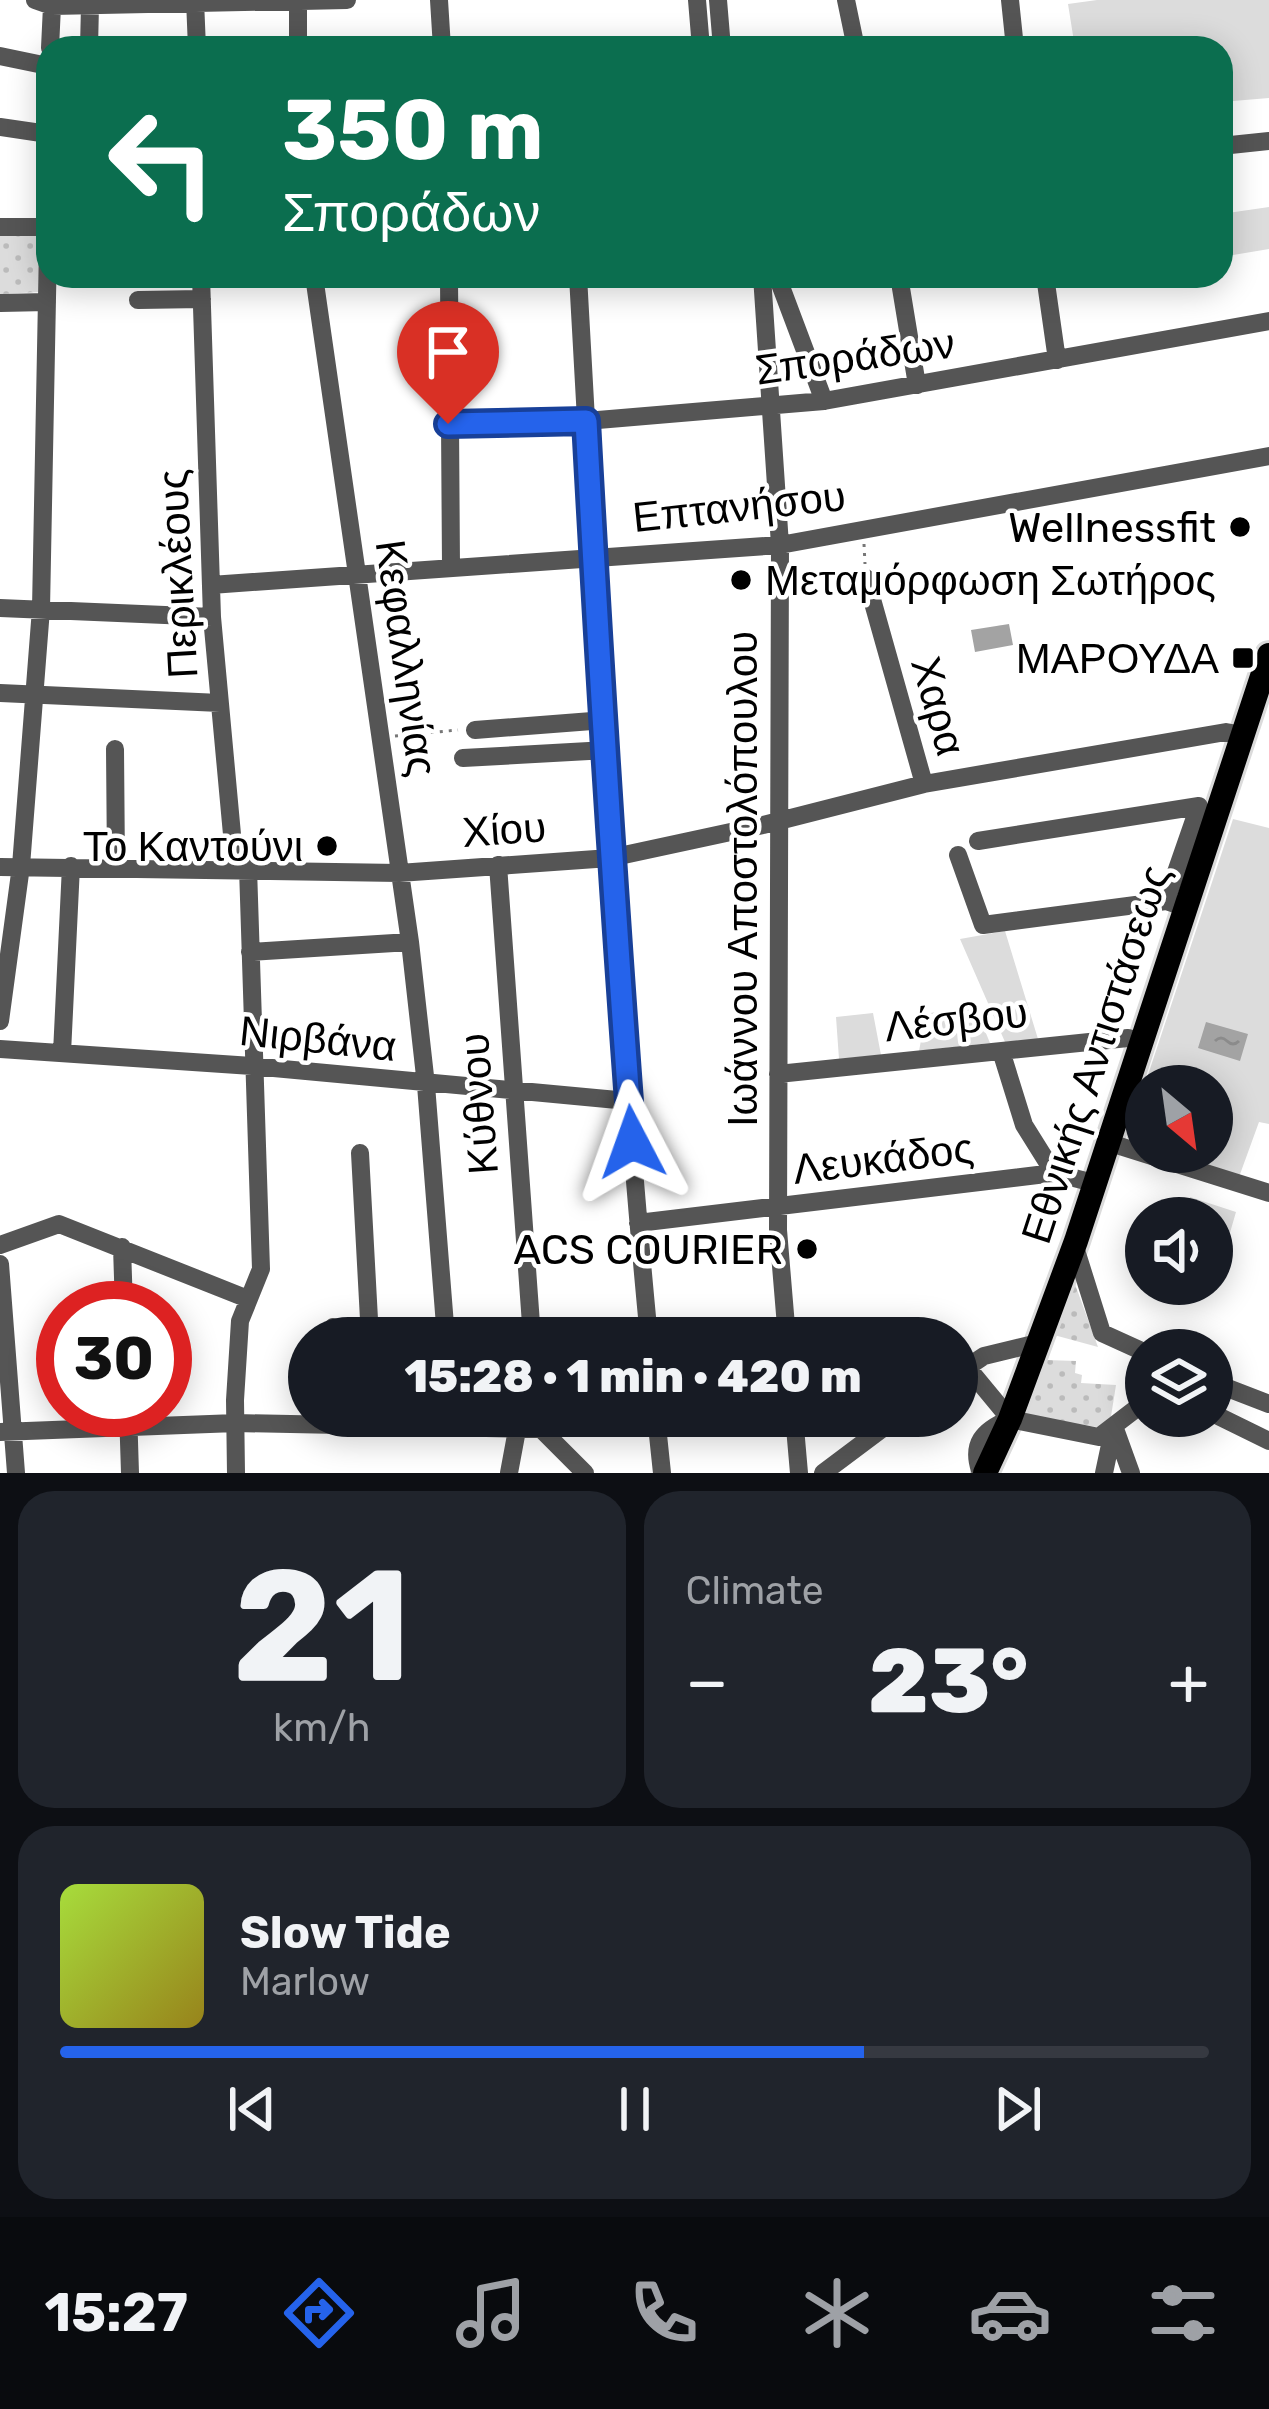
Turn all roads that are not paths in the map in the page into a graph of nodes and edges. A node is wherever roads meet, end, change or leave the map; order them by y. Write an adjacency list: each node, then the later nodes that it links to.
1 (347, 0): 8 (street)
2 (439, 0): 15 (street)
3 (697, 0): 16 (street)
4 (718, 0): 17 (street)
5 (846, 0): 18 (street)
6 (1010, 0): 19 (street)
7 (195, 2): 8 (street); 10 (street); 13 (street)
8 (311, 2): 14 (street)
9 (44, 3): 10 (street); 11 (street)
10 (90, 5): 12 (street)
11 (48, 36)
12 (89, 36)
13 (196, 36)
14 (301, 36)
15 (441, 36)
16 (700, 36)
17 (721, 36)
18 (854, 36)
19 (1014, 36)
20 (0, 56): 21 (street)
21 (36, 64)
22 (0, 127): 23 (street)
23 (36, 132)
24 (1269, 141): 25 (street)
25 (1233, 145)
26 (0, 227): 27 (street)
27 (36, 227)
28 (47, 288): 39 (street)
29 (202, 288): 37 (street, Περικλέους)
30 (316, 288): 52 (street, Κεφαλληνίας)
31 (449, 288): 47 (street)
32 (579, 288): 46 (street)
33 (763, 288): 45 (street, Ιωάννου Αποστολόπουλου)
34 (782, 288): 44 (street)
35 (901, 288): 43 (street)
36 (1047, 288): 42 (street)
37 (202, 299): 38 (street); 54 (street, Περικλέους)
38 (138, 300)
39 (47, 302): 40 (street); 56 (street)
40 (0, 303)
41 (1269, 320): 42 (street, Σποράδων)
42 (1057, 360): 43 (street, Σποράδων)
43 (917, 385): 44 (street, Σποράδων)
44 (824, 400): 45 (street, Σποράδων)
45 (772, 406): 46 (street, Σποράδων); 49 (street, Ιωάννου Αποστολόπουλου)
46 (586, 421): 47 (street, Σποράδων); 50 (street)
47 (448, 424): 51 (street)
48 (1269, 456): 49 (street, Επτανήσου)
49 (780, 545): 50 (street, Επτανήσου); 70 (street, Ιωάννου Αποστολόπουλου)
50 (593, 556): 51 (street, Επτανήσου); 62 (street)
51 (451, 567): 52 (street, Επτανήσου)
52 (360, 573): 54 (street, Επτανήσου); 80 (street, Κεφαλληνίας)
53 (866, 578): 68 (street, Χαρα)
54 (211, 585): 57 (street, Περικλέους)
55 (0, 608): 56 (street)
56 (41, 609): 57 (street); 60 (street)
57 (212, 617): 61 (street, Περικλέους)
58 (1269, 655): 64 (main road, Εθνικής Αντιστάσεως)
59 (0, 693): 60 (street)
60 (32, 694): 61 (street); 75 (street)
61 (220, 703): 79 (street, Περικλέους)
62 (605, 720): 63 (street); 66 (street)
63 (475, 730)
64 (1243, 734): 68 (street, Χίου); 69 (main road, Εθνικής Αντιστάσεως)
65 (115, 749): 77 (street)
66 (607, 750): 67 (street); 73 (street)
67 (463, 758)
68 (924, 784): 70 (street, Χίου)
69 (1208, 809): 71 (street); 81 (main road, Εθνικής Αντιστάσεως)
70 (777, 822): 73 (street, Χίου); 90 (street, Ιωάννου Αποστολόπουλου)
71 (977, 841)
72 (958, 855): 81 (street)
73 (610, 858): 74 (street, Χίου); 93 (street)
74 (498, 865): 80 (street, Χίου); 92 (street, Κύθνου)
75 (22, 866): 76 (street, Χίου); 78 (street, Χίου); 84 (street)
76 (71, 866): 77 (street, Χίου); 88 (street)
77 (116, 866): 79 (street, Χίου)
78 (0, 867)
79 (241, 867): 80 (street, Χίου); 83 (street, Περικλέους)
80 (399, 872): 82 (street, Κεφαλληνίας)
81 (1176, 904): 85 (main road, Εθνικής Αντιστάσεως)
82 (410, 942): 83 (street); 91 (street, Κεφαλληνίας)
83 (250, 952): 89 (street, Περικλέους)
84 (0, 1021)
85 (1141, 1041): 87 (street, Λέσβου); 94 (main road, Εθνικής Αντιστάσεως)
86 (0, 1049): 88 (street, Νιρβάνα)
87 (1000, 1051): 90 (street, Λέσβου); 96 (street)
88 (62, 1053): 89 (street, Νιρβάνα)
89 (252, 1066): 91 (street, Νιρβάνα); 106 (street, Περικλέους)
90 (778, 1073): 99 (street, Ιωάννου Αποστολόπουλου)
91 (426, 1085): 92 (street, Νιρβάνα); 108 (street, Κεφαλληνίας)
92 (513, 1093): 93 (street, Νιρβάνα); 109 (street, Κύθνου)
93 (628, 1101): 100 (street)
94 (1108, 1142): 97 (main road, Εθνικής Αντιστάσεως); 98 (street)
95 (360, 1153): 107 (street)
96 (1059, 1174): 97 (street, Λευκάδος); 99 (street, Λευκάδος)
97 (1089, 1182): 101 (main road, Εθνικής Αντιστάσεως)
98 (1269, 1193)
99 (778, 1207): 100 (street, Λευκάδος); 111 (street, Ιωάννου Αποστολόπουλου)
100 (638, 1223): 110 (street)
101 (1074, 1244): 112 (main road, Εθνικής Αντιστάσεως); 113 (street)
102 (0, 1246): 103 (street)
103 (122, 1246): 105 (street); 106 (street)
104 (0, 1264): 126 (street)
105 (123, 1281)
106 (248, 1299): 121 (street, Περικλέους)
107 (367, 1317)
108 (444, 1317)
109 (530, 1317)
110 (647, 1317)
111 (786, 1317)
112 (1038, 1343): 114 (street); 119 (main road, Εθνικής Αντιστάσεως)
113 (1125, 1344)
114 (978, 1362)
115 (978, 1386): 119 (street)
116 (1233, 1390): 117 (street)
117 (1269, 1404)
118 (1125, 1417): 124 (street)
119 (1010, 1419): 124 (street); 142 (main road, Εθνικής Αντιστάσεως)
120 (192, 1421): 121 (street)
121 (236, 1423): 122 (street); 136 (street, Περικλέους)
122 (288, 1423)
123 (1233, 1424): 133 (street)
124 (1114, 1426): 143 (street); 144 (street)
125 (36, 1428): 126 (street)
126 (6, 1431): 134 (street)
127 (129, 1437): 135 (street)
128 (524, 1437): 137 (street)
129 (545, 1437): 138 (street)
130 (658, 1437): 139 (street)
131 (796, 1437): 140 (street)
132 (871, 1437): 141 (street)
133 (1269, 1442)
134 (16, 1473)
135 (130, 1473)
136 (236, 1473)
137 (509, 1473)
138 (585, 1473)
139 (662, 1473)
140 (799, 1473)
141 (823, 1473)
142 (983, 1473)
143 (1104, 1473)
144 (1131, 1473)

